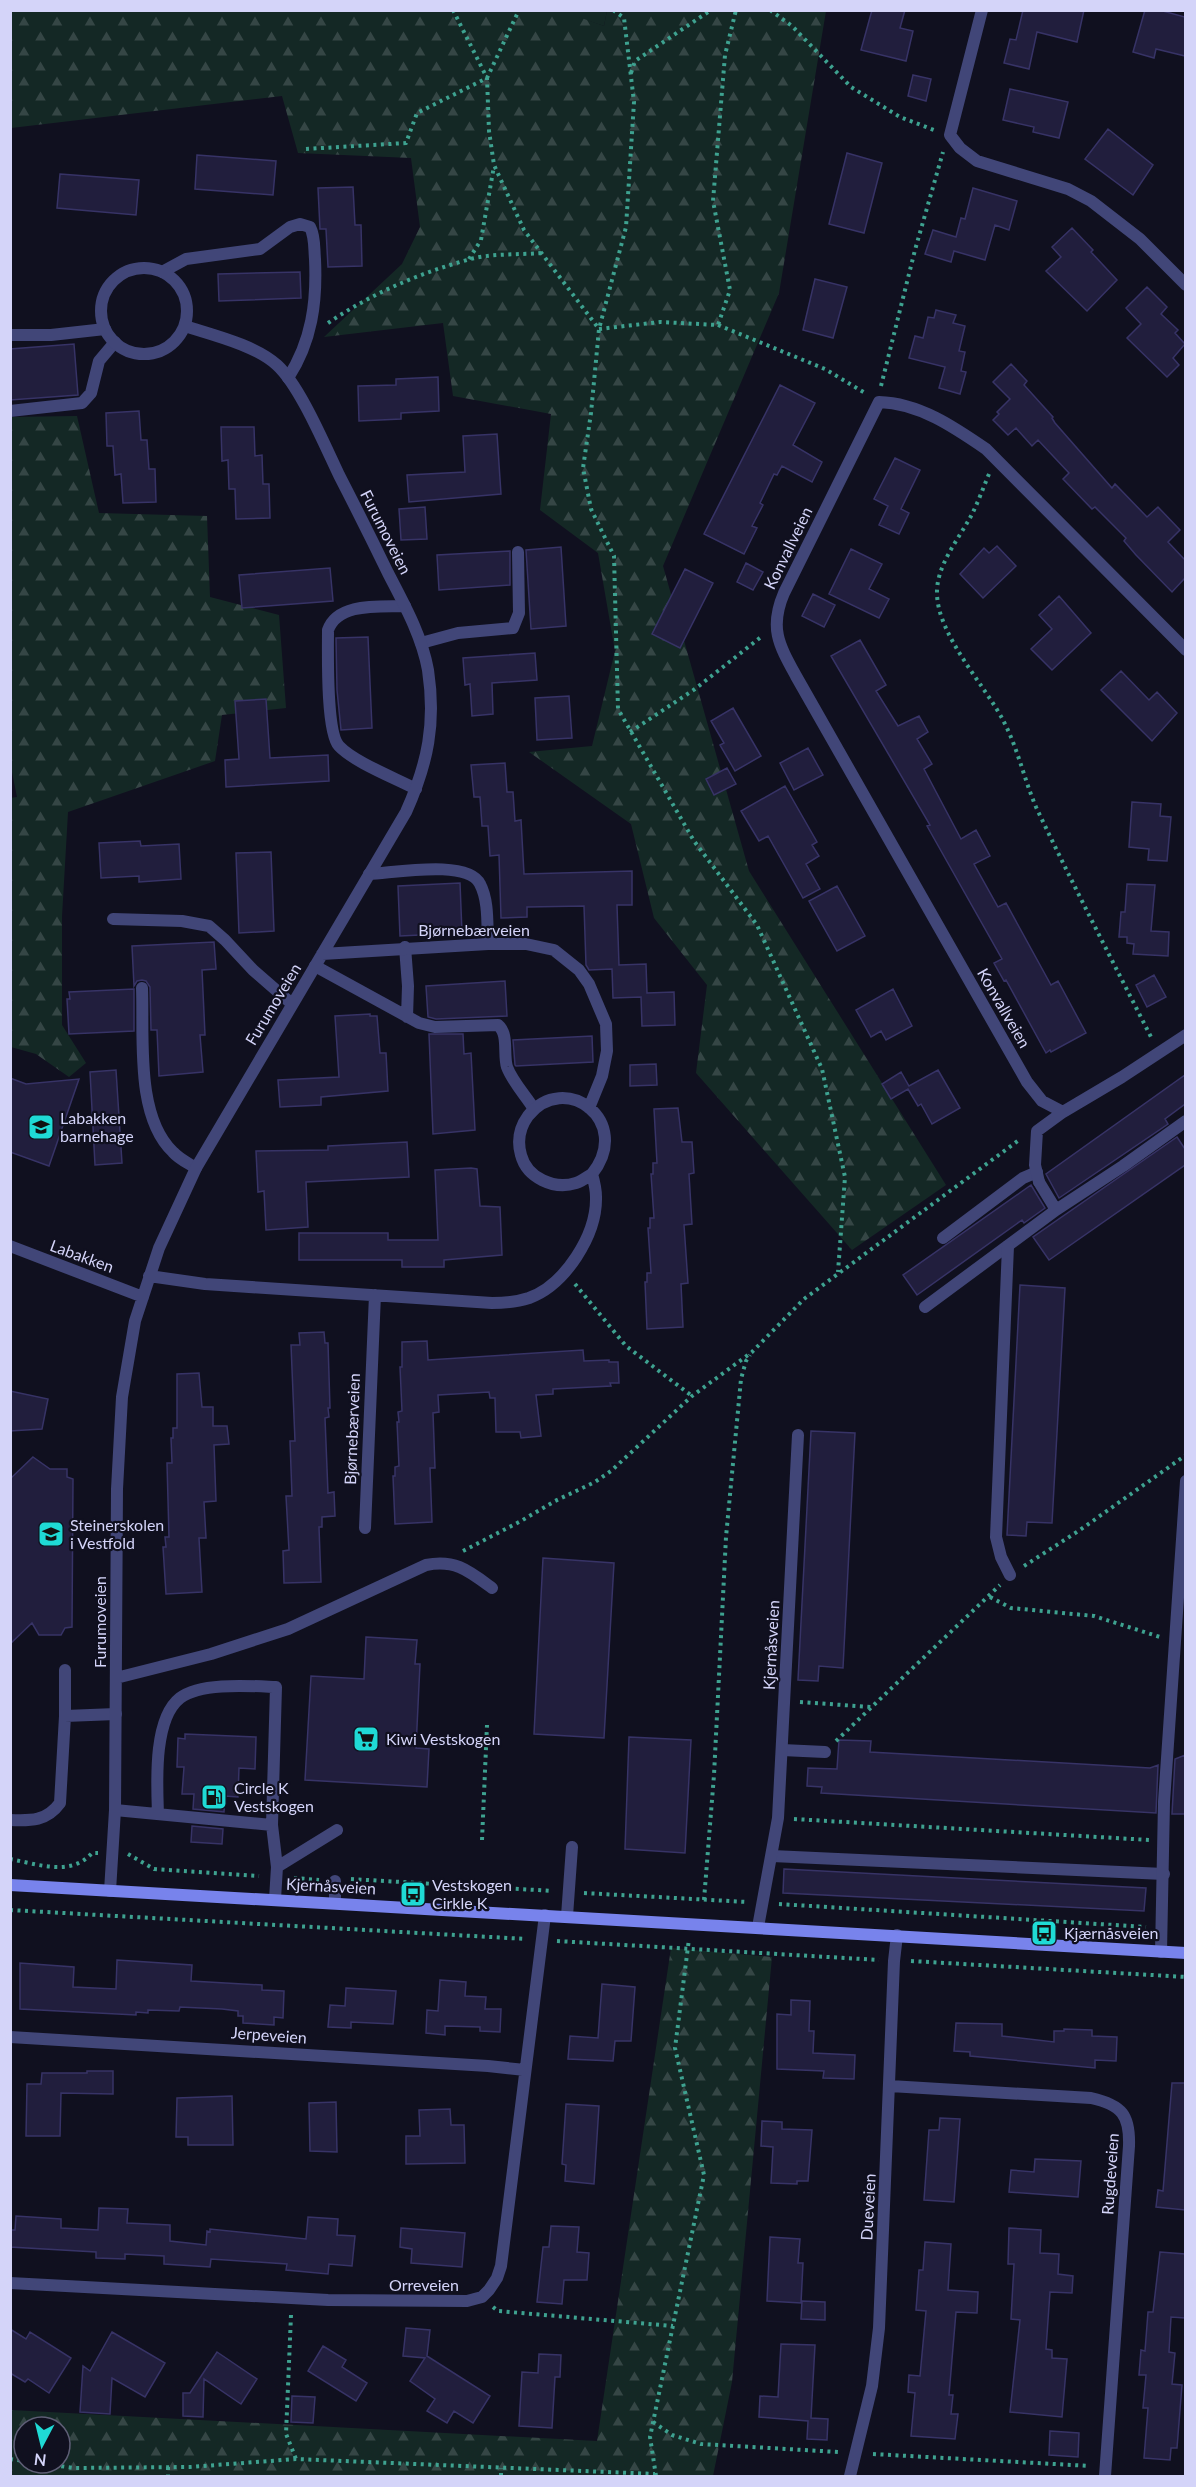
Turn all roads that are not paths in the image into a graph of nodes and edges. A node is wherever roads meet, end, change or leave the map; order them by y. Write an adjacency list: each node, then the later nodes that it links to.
1 (982, 10): 3 (street)
2 (162, 272): 4 (street); 5 (street); 8 (street)
3 (1185, 285)
4 (185, 326): 7 (street); 8 (street, Furumoveien)
5 (105, 329): 6 (street); 7 (street)
6 (10, 335)
7 (115, 342): 9 (street)
8 (288, 378): 11 (street, Furumoveien)
9 (10, 411)
10 (518, 552): 12 (street)
11 (405, 606): 12 (street, Furumoveien); 14 (street)
12 (421, 643): 14 (street, Furumoveien)
13 (1185, 650): 27 (street, Konvallveien)
14 (416, 789): 15 (street, Furumoveien)
15 (369, 874): 17 (street); 19 (street, Furumoveien)
16 (113, 919): 22 (street)
17 (488, 944): 18 (street, Bjørnebærveien); 25 (street, Bjørnebærveien)
18 (405, 947): 19 (street, Bjørnebærveien); 23 (street)
19 (322, 954): 20 (street, Furumoveien)
20 (315, 966): 22 (street, Furumoveien); 23 (street)
21 (142, 988): 29 (street)
22 (292, 1004): 29 (street, Furumoveien)
23 (407, 1017): 26 (street)
24 (1185, 1035): 27 (street)
25 (589, 1108): 26 (street); 30 (street)
26 (534, 1109): 30 (street)
27 (1063, 1112): 31 (street)
28 (1185, 1121): 32 (street)
29 (196, 1168): 36 (street, Furumoveien)
30 (592, 1174): 37 (street)
31 (1038, 1177): 32 (street); 33 (street)
32 (1056, 1210): 35 (street)
33 (944, 1238)
34 (10, 1246): 38 (street, Labakken)
35 (1008, 1246): 39 (street); 43 (street)
36 (149, 1276): 37 (street); 38 (street, Furumoveien)
37 (375, 1295): 42 (street, Bjørnebærveien)
38 (143, 1297): 46 (street, Furumoveien)
39 (925, 1307)
40 (798, 1435): 49 (street, Kjernåsveien)
41 (1185, 1481): 59 (street)
42 (365, 1527)
43 (1010, 1575)
44 (492, 1588): 46 (street, Furumoveien)
45 (65, 1670): 48 (street)
46 (116, 1678): 47 (street, Furumoveien)
47 (116, 1714): 48 (street); 51 (street, Furumoveien)
48 (65, 1716): 53 (street)
49 (782, 1750): 50 (street); 57 (street, Kjernåsveien)
50 (825, 1752)
51 (115, 1810): 52 (street); 62 (street, Furumoveien)
52 (158, 1814): 54 (street); 54 (street)
53 (10, 1820)
54 (272, 1825): 58 (street)
55 (337, 1830): 58 (street)
56 (572, 1847): 66 (street)
57 (772, 1856): 59 (street); 67 (street, Kjernåsveien)
58 (276, 1872): 63 (street)
59 (1164, 1874): 69 (street)
60 (335, 1881): 64 (street)
61 (10, 1885): 62 (main road, Kjernåsveien)
62 (110, 1891): 63 (main road, Kjernåsveien)
63 (275, 1899): 64 (main road, Kjernåsveien)
64 (335, 1903): 65 (main road, Kjernåsveien)
65 (544, 1915): 66 (main road, Kjernåsveien); 72 (street, Orreveien)
66 (567, 1916): 67 (main road, Kjernåsveien)
67 (758, 1928): 68 (main road, Kjernåsveien)
68 (897, 1935): 69 (main road, Kjernåsveien); 73 (street, Dueveien)
69 (1161, 1952): 70 (main road, Kjernåsveien)
70 (1185, 1953)
71 (10, 2037): 72 (street, Jerpeveien)
72 (525, 2070): 74 (street, Orreveien)
73 (890, 2086): 75 (street, Rugdeveien); 76 (street, Dueveien)
74 (10, 2283)
75 (1105, 2472)
76 (850, 2476)

